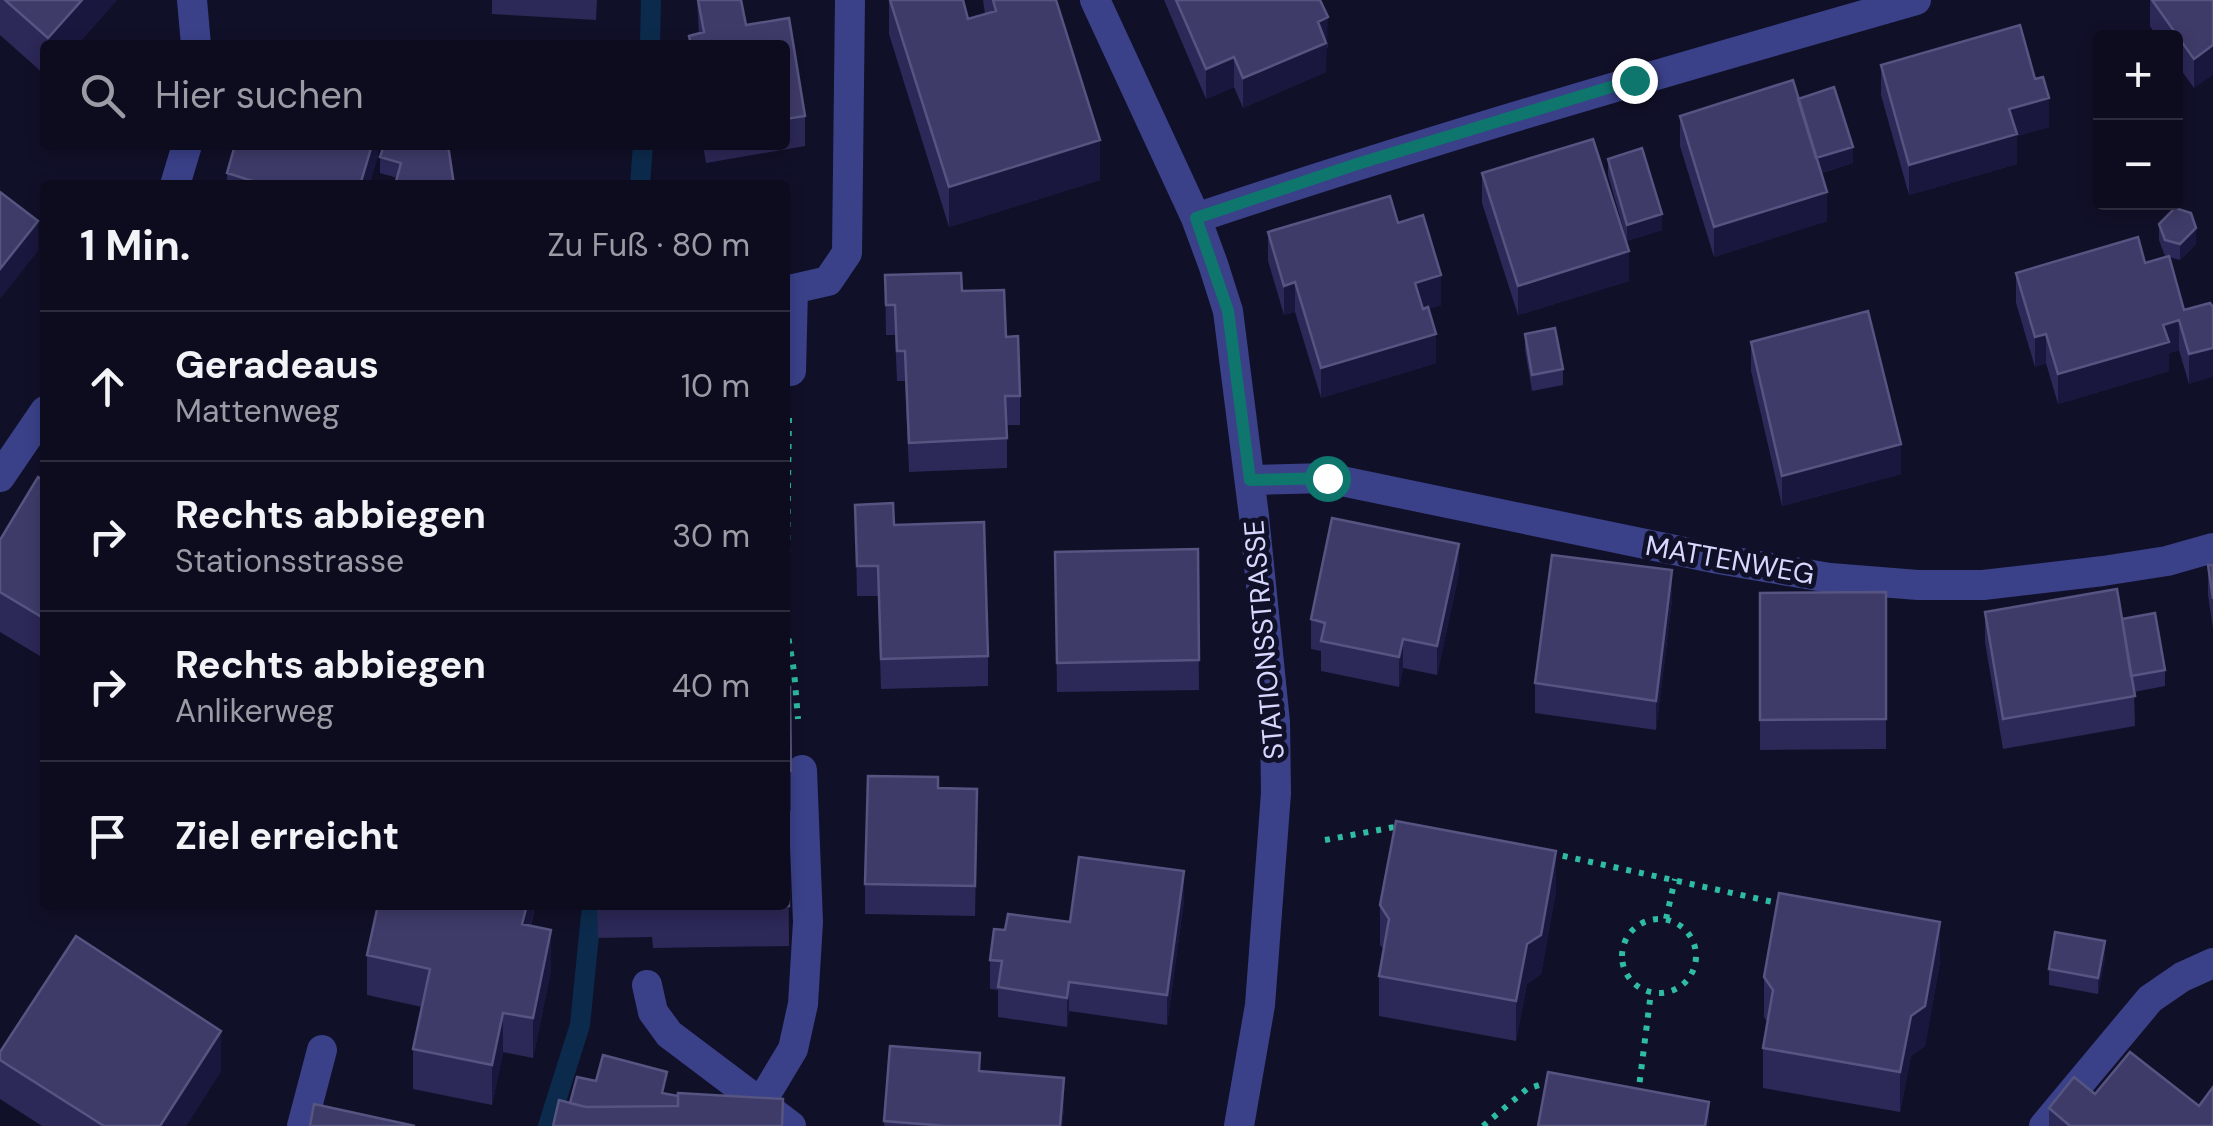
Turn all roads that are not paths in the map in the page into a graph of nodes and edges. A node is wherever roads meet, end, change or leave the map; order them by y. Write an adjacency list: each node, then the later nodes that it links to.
1 (192, 0): 5 (street)
2 (850, 0): 9 (street)
3 (1095, 0): 8 (street, STATIONSSTRASSE)
4 (1916, 0): 8 (street)
5 (196, 40)
6 (185, 150): 7 (street)
7 (176, 180)
8 (1196, 218): 12 (street, STATIONSSTRASSE)
9 (791, 372)
10 (40, 417): 11 (street)
11 (0, 477)
12 (1250, 480): 13 (street, MATTENWEG); 21 (street, STATIONSSTRASSE)
13 (2213, 548)
14 (802, 770): 18 (street)
15 (2213, 963): 22 (street)
16 (647, 985): 18 (street)
17 (322, 1050): 19 (street)
18 (760, 1104): 20 (street)
19 (302, 1126)
20 (791, 1126)
21 (1239, 1126)
22 (2044, 1126)

